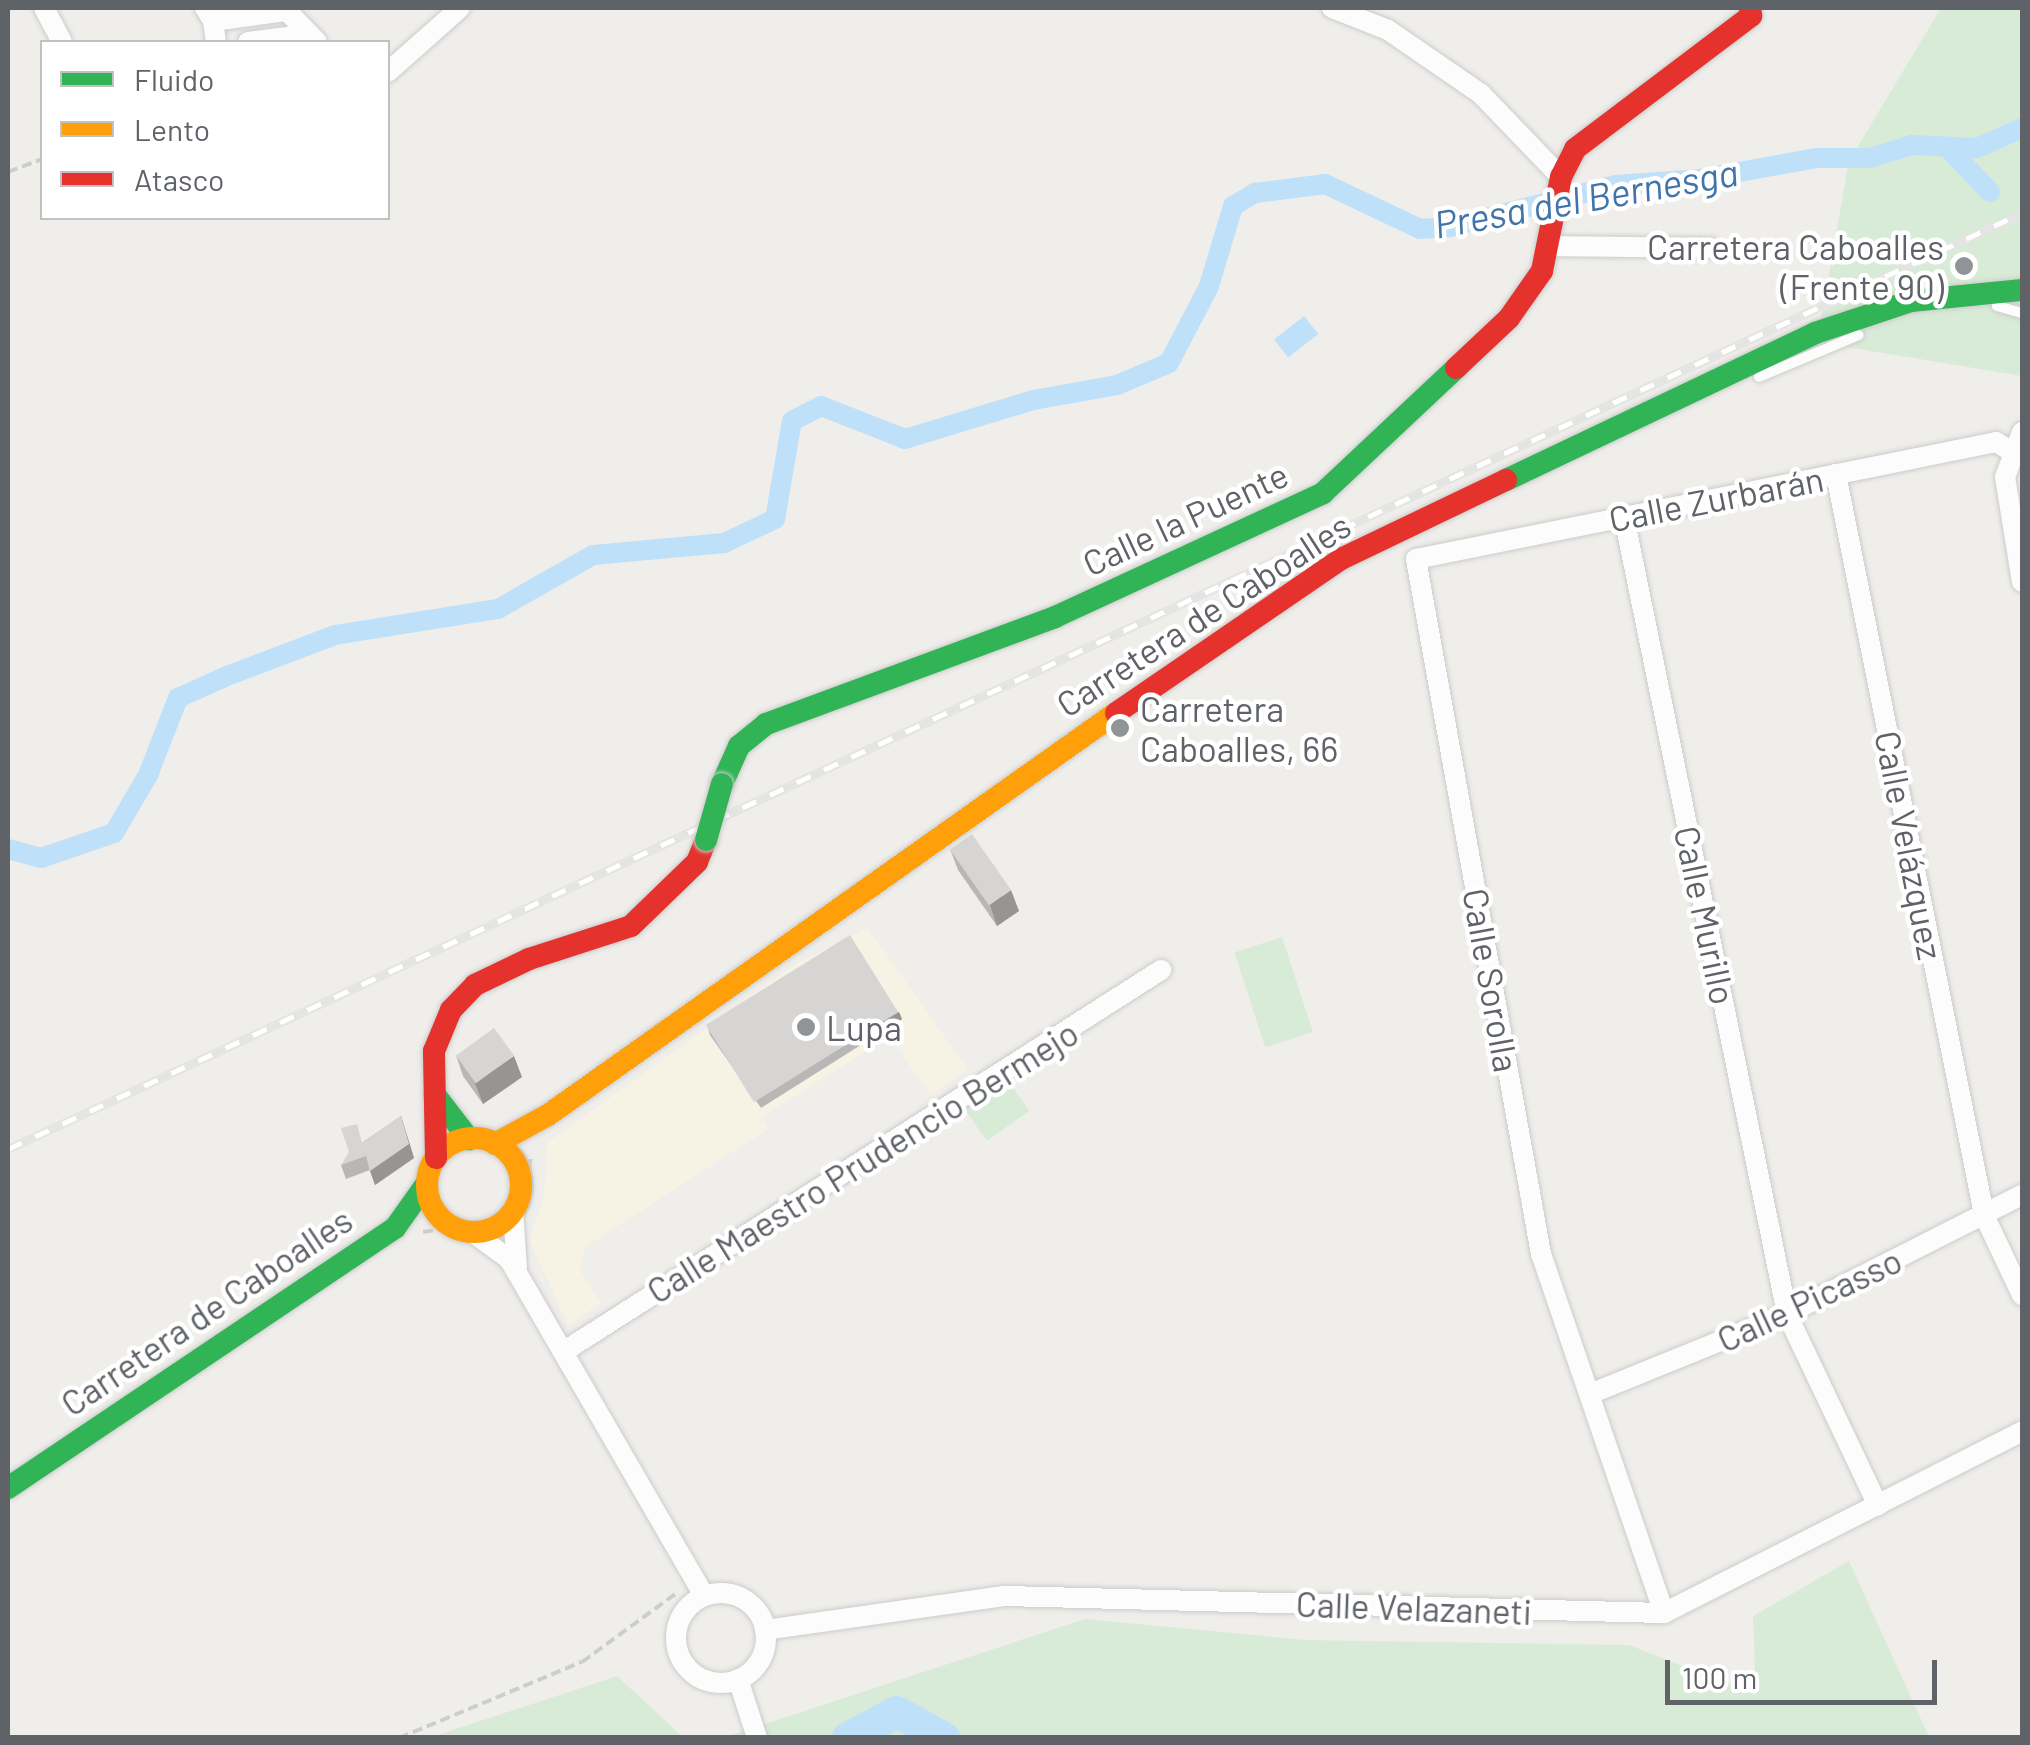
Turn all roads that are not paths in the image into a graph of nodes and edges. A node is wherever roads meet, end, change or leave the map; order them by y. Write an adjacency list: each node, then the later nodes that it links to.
1 (44, 8): 6 (street)
2 (460, 8): 8 (street)
3 (1332, 8): 9 (street)
4 (1750, 8): 9 (main road)
5 (211, 24): 7 (street)
6 (61, 40)
7 (315, 40)
8 (390, 70)
9 (1560, 182): 10 (main road, Calle la Puente)
10 (1550, 246): 11 (street); 21 (main road, Calle la Puente, bridge)
11 (1712, 248)
12 (2022, 290): 16 (main road, Carretera de Caboalles)
13 (2022, 313): 16 (lane)
14 (2019, 444): 15 (street, Calle Zurbarán); 19 (street)
15 (1836, 474): 17 (street, Calle Zurbarán); 29 (street, Calle Velázquez)
16 (1471, 494): 22 (main road, Carretera de Caboalles)
17 (1624, 517): 18 (street, Calle Zurbarán); 36 (street, Calle Murillo)
18 (1416, 559): 38 (street, Calle Sorolla)
19 (2022, 582)
20 (1161, 970): 37 (street, Calle Maestro Prudencio Bermejo)
21 (432, 1089): 23 (main road); 25 (main road, Calle la Puente)
22 (548, 1115): 24 (main road, Carretera de Caboalles); 26 (main road, Carretera de Caboalles)
23 (465, 1135): 24 (main road); 25 (main road)
24 (501, 1141): 26 (main road)
25 (436, 1152): 27 (main road)
26 (527, 1164): 30 (main road, Carretera de Caboalles)
27 (424, 1191): 31 (main road); 32 (main road, Carretera de Caboalles)
28 (2022, 1195): 29 (street, Calle Picasso)
29 (1984, 1215): 35 (street, Calle Velázquez); 36 (street, Calle Picasso)
30 (512, 1220): 33 (main road); 34 (street)
31 (439, 1221): 32 (main road, Carretera de Caboalles); 33 (main road)
32 (396, 1228): 40 (main road, Carretera de Caboalles)
33 (480, 1236): 34 (street)
34 (519, 1275): 37 (street)
35 (2022, 1295)
36 (1787, 1314): 38 (street, Calle Picasso); 41 (street, Calle Murillo)
37 (563, 1352): 42 (street)
38 (1590, 1394): 43 (street, Calle Sorolla)
39 (2022, 1432): 41 (street, Calle Velazaneti)
40 (8, 1488)
41 (1878, 1506): 43 (street, Calle Velazaneti)
42 (704, 1596): 44 (street); 45 (street)
43 (1664, 1613): 44 (street, Calle Velazaneti)
44 (765, 1630): 45 (street)
45 (738, 1680): 46 (street)
46 (757, 1738)

